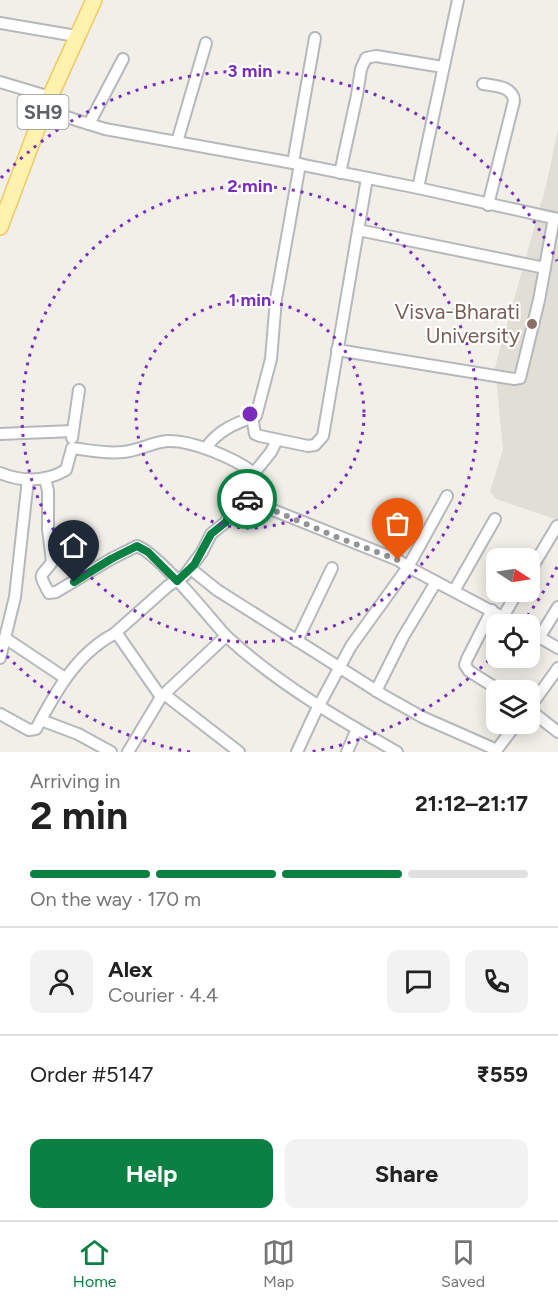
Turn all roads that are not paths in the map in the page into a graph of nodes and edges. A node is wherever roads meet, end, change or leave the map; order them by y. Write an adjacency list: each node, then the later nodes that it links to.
1 (94, 0): 4 (main road, SH9)
2 (458, 0): 8 (street)
3 (0, 23): 4 (street)
4 (76, 36): 11 (main road, SH9)
5 (315, 38): 14 (street)
6 (206, 44): 13 (street)
7 (123, 59): 12 (street)
8 (443, 67): 15 (street); 17 (street)
9 (0, 82): 11 (street)
10 (483, 84): 18 (street)
11 (47, 103): 12 (street); 20 (main road, SH9)
12 (89, 124): 13 (street)
13 (177, 142): 14 (street)
14 (297, 163): 15 (street); 25 (street)
15 (340, 173): 16 (street)
16 (367, 178): 17 (street); 21 (street)
17 (418, 188): 18 (street)
18 (488, 205): 19 (street)
19 (556, 219): 22 (street)
20 (0, 227)
21 (358, 230): 22 (street); 23 (street)
22 (545, 268): 23 (street)
23 (337, 350): 28 (street)
24 (79, 390): 26 (street)
25 (252, 417): 28 (street); 30 (street)
26 (73, 431): 27 (street); 29 (street)
27 (0, 434)
28 (277, 440): 32 (street)
29 (72, 448): 30 (street); 33 (street)
30 (206, 448): 32 (street)
31 (0, 473): 34 (street)
32 (254, 473): 36 (street)
33 (45, 478): 34 (street); 43 (street)
34 (28, 479): 52 (street)
35 (447, 496): 40 (street)
36 (249, 499): 40 (street); 42 (street)
37 (495, 519): 45 (street)
38 (556, 526): 39 (street)
39 (540, 554)
40 (408, 567): 44 (street); 58 (street)
41 (332, 568): 54 (street)
42 (191, 569): 43 (street); 54 (street)
43 (177, 581): 50 (street); 51 (street)
44 (436, 582): 45 (street); 61 (street)
45 (454, 591): 47 (street)
46 (558, 607): 49 (street)
47 (492, 610): 48 (street); 60 (street)
48 (498, 614)
49 (540, 628)
50 (114, 633): 59 (street); 63 (street)
51 (226, 636): 63 (street); 64 (street)
52 (5, 638): 56 (street); 59 (street)
53 (540, 638): 55 (street)
54 (297, 641): 58 (street)
55 (558, 648)
56 (0, 658)
57 (558, 668): 62 (street)
58 (340, 669): 61 (street); 64 (street)
59 (65, 678): 67 (street)
60 (486, 682)
61 (376, 691): 72 (street)
62 (540, 694)
63 (163, 696): 74 (street); 75 (street)
64 (319, 706): 68 (street); 76 (street)
65 (0, 714): 67 (street)
66 (540, 717): 69 (street)
67 (41, 720): 73 (street)
68 (357, 729): 71 (street); 77 (street)
69 (558, 732)
70 (509, 734): 72 (street)
71 (383, 749): 78 (street)
72 (496, 751)
73 (111, 752)
74 (128, 752)
75 (239, 752)
76 (297, 752)
77 (347, 752)
78 (397, 752)

